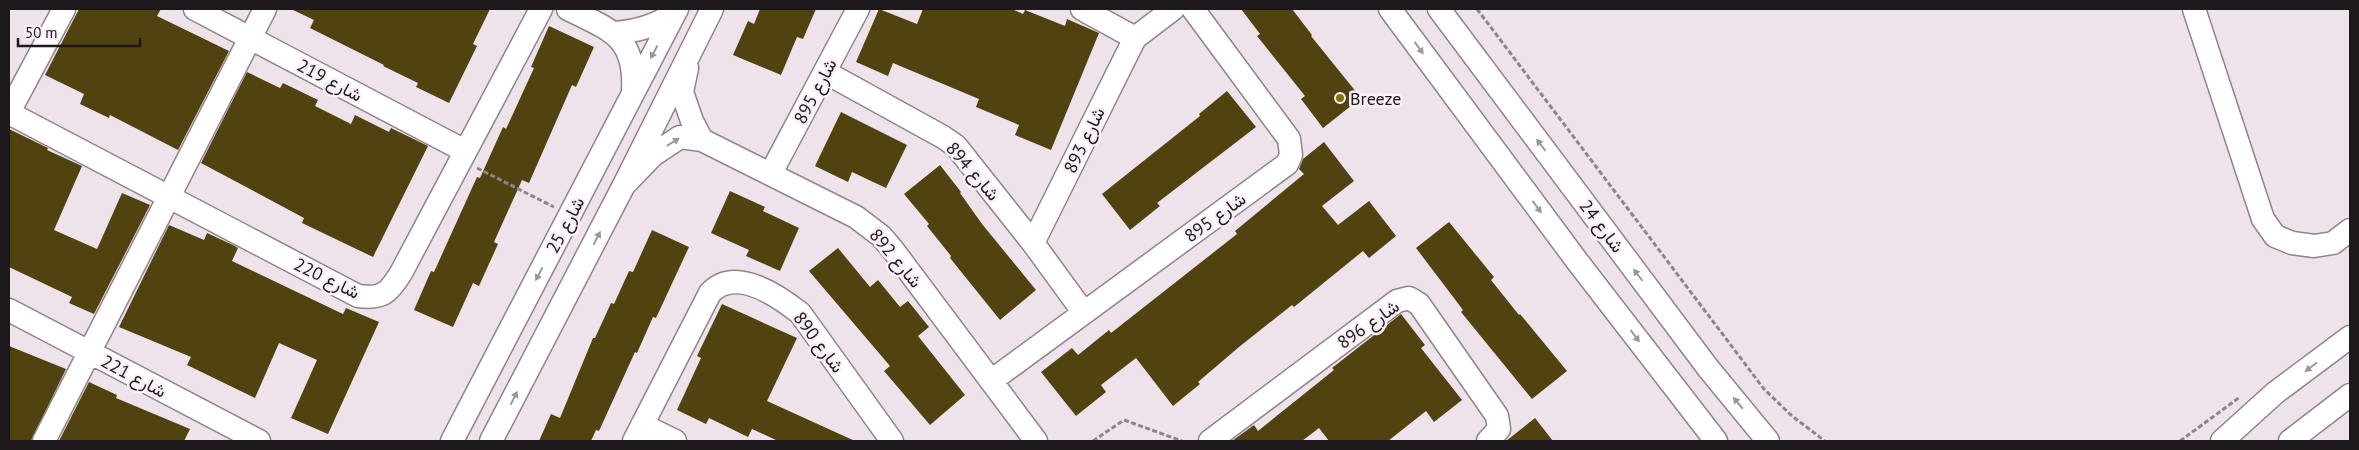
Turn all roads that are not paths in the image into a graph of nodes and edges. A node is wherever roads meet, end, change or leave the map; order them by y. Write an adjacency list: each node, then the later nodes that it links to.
1 (64, 9): 21 (street)
2 (195, 9): 16 (street, شارع 219)
3 (265, 9): 16 (street)
4 (541, 9): 23 (street, شارع 220)
5 (568, 9): 15 (street)
6 (712, 9): 18 (street, شارع 25)
7 (858, 9): 19 (street, شارع 895)
8 (1082, 9): 17 (street)
9 (1173, 9): 17 (street, شارع 893)
10 (1193, 9): 30 (street, شارع 895)
11 (1390, 9): 46 (street, one-way to 46)
12 (1439, 9): 47 (street, شارع 24, one-way to 12)
13 (2194, 9): 27 (street)
14 (675, 12): 15 (street); 20 (street, شارع 25, one-way to 20)
15 (615, 33): 20 (street)
16 (250, 38): 23 (street, شارع 219); 26 (street)
17 (1135, 38): 28 (street, شارع 893)
18 (691, 50): 22 (street); 25 (street, شارع 25)
19 (825, 72): 24 (street, شارع 895); 28 (street, شارع 894)
20 (634, 90): 25 (street); 35 (street, شارع 25, one-way to 35)
21 (9, 112): 26 (street, شارع 220)
22 (702, 140): 24 (street, شارع 892); 25 (street, شارع 892, one-way to 22)
23 (462, 155): 26 (street, شارع 220)
24 (771, 173): 33 (street, شارع 892)
25 (621, 191): 40 (street, شارع 25, one-way to 25)
26 (169, 197): 32 (street)
27 (2350, 230)
28 (1033, 243): 30 (street, شارع 894)
29 (9, 310): 32 (street, شارع 221)
30 (1084, 313): 33 (street, شارع 895)
31 (2350, 338): 48 (street, one-way to 48)
32 (90, 353): 37 (street); 38 (street, شارع 221)
33 (991, 381): 43 (street, شارع 892)
34 (2350, 395): 49 (street)
35 (457, 433): 39 (street)
36 (638, 433): 41 (street); 42 (street, شارع 890)
37 (44, 441)
38 (259, 441)
39 (479, 441)
40 (491, 441)
41 (674, 441)
42 (892, 441)
43 (1036, 441)
44 (1210, 441): 45 (street, شارع 896)
45 (1488, 441)
46 (1716, 441)
47 (1768, 441)
48 (2222, 441)
49 (2290, 441)

